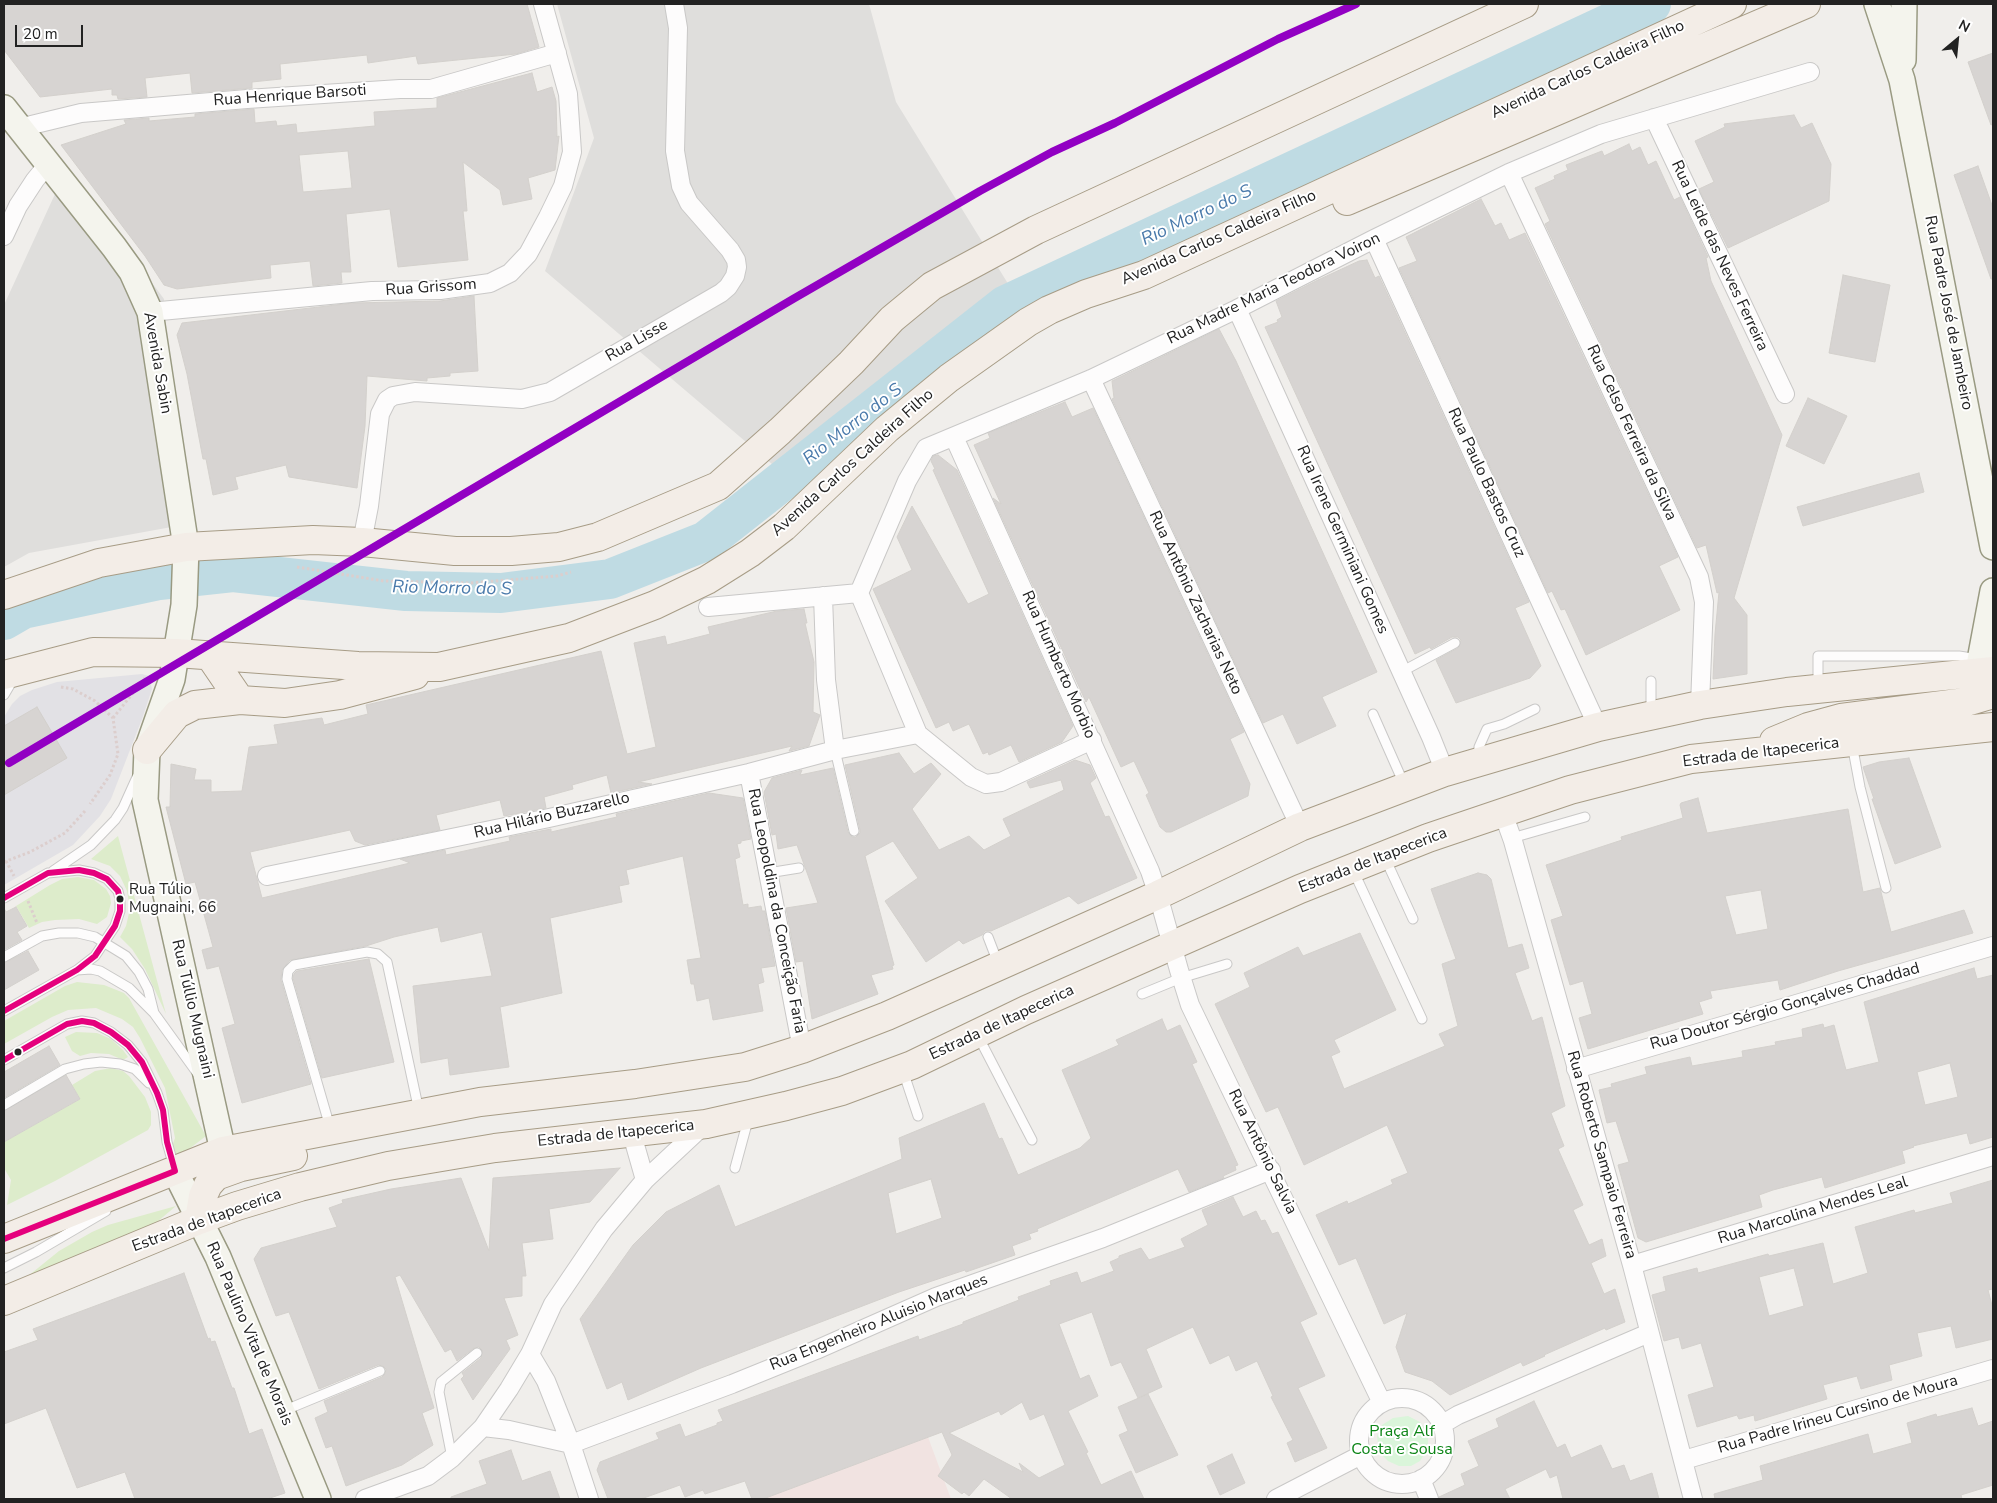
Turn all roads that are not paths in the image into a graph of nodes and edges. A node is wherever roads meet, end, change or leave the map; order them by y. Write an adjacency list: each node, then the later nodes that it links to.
1 (543, 4): 8 (street, Rua Grissom)
2 (674, 4): 24 (street, Rua Lisse)
3 (1524, 4): 24 (main road)
4 (1732, 4): 18 (main road, Avenida Carlos Caldeira Filho)
5 (1806, 4): 18 (main road)
6 (1878, 4): 10 (main road, Rua Padre José de Jambeiro)
7 (1904, 4): 10 (main road, Rua Padre José de Jambeiro)
8 (558, 54): 13 (street, Rua Henrique Barsoti); 20 (street, Rua Grissom)
9 (1810, 72): 12 (street, Rua Madre Maria Teodora Voiron)
10 (1902, 80): 25 (main road, Rua Padre José de Jambeiro)
11 (4, 108): 13 (main road, Avenida Sabin)
12 (1654, 118): 15 (street, Rua Madre Maria Teodora Voiron); 22 (street, Rua Leide das Neves Ferreira)
13 (19, 128): 14 (main road, Avenida Sabin)
14 (48, 164): 16 (street); 20 (main road, Avenida Sabin)
15 (1509, 173): 17 (street, Rua Madre Maria Teodora Voiron); 44 (street, Rua Celso Ferreira da Silva)
16 (4, 236)
17 (1374, 239): 19 (street, Rua Madre Maria Teodora Voiron); 48 (street, Rua Paulo Bastos Cruz)
18 (1144, 275): 36 (main road, Avenida Carlos Caldeira Filho)
19 (1237, 309): 21 (street, Rua Madre Maria Teodora Voiron); 39 (street, Rua Irene Germiniani Gomes)
20 (150, 312): 26 (main road, Avenida Sabin)
21 (1091, 378): 23 (street, Rua Madre Maria Teodora Voiron); 62 (street, Rua Antônio Zacharias Neto)
22 (1785, 394)
23 (954, 437): 28 (street, Rua Madre Maria Teodora Voiron); 51 (street, Rua Humberto Morbio)
24 (362, 542): 26 (main road)
25 (1993, 547)
26 (186, 556): 29 (main road); 31 (main road, Avenida Sabin)
27 (1993, 591): 37 (main road)
28 (859, 593): 30 (street); 50 (street)
29 (4, 595)
30 (823, 596): 32 (street); 54 (street)
31 (184, 605): 34 (main road, Rua Túllio Mugnaini)
32 (708, 607)
33 (1455, 643): 39 (lane)
34 (176, 653): 35 (main road, Avenida Carlos Caldeira Filho); 38 (main road, Avenida Carlos Caldeira Filho); 53 (main road, Rua Túllio Mugnaini)
35 (210, 656): 36 (main road, Avenida Carlos Caldeira Filho); 43 (main road)
36 (439, 667): 43 (main road)
37 (1984, 667): 44 (main road)
38 (11, 672): 42 (lane)
39 (1401, 672): 57 (street, Rua Irene Germiniani Gomes)
40 (1651, 681): 47 (lane)
41 (1993, 694): 55 (main road)
42 (4, 695)
43 (240, 700): 53 (main road)
44 (1700, 705): 47 (main road)
45 (1534, 709): 56 (lane)
46 (1373, 714): 59 (lane)
47 (1651, 716): 48 (main road)
48 (1598, 726): 56 (main road)
49 (1993, 727): 52 (main road, Estrada de Itapecerica)
50 (918, 734): 51 (street); 54 (street, Rua Hilário Buzzarello)
51 (1092, 740): 72 (street, Rua Humberto Morbio)
52 (1852, 742): 55 (main road, Estrada de Itapecerica); 71 (lane)
53 (148, 750): 68 (lane); 93 (main road, Rua Túllio Mugnaini)
54 (835, 750): 58 (street, Rua Hilário Buzzarello); 63 (lane)
55 (1747, 752): 60 (main road, Estrada de Itapecerica)
56 (1478, 762): 57 (main road)
57 (1445, 772): 59 (main road)
58 (749, 773): 69 (street, Rua Leopoldina da Conceição Faria); 70 (street, Rua Hilário Buzzarello)
59 (1405, 787): 62 (main road)
60 (1503, 813): 64 (street, Rua Roberto Sampaio Ferreira); 65 (main road, Estrada de Itapecerica)
61 (1585, 817): 64 (lane)
62 (1300, 827): 72 (main road)
63 (854, 831)
64 (1512, 838): 92 (street, Rua Roberto Sampaio Ferreira)
65 (1384, 856): 67 (main road, Estrada de Itapecerica); 74 (lane)
66 (799, 868): 69 (lane)
67 (1352, 868): 77 (main road, Estrada de Itapecerica); 87 (lane)
68 (48, 873): 73 (lane); 76 (lane)
69 (768, 873): 89 (street, Rua Leopoldina da Conceição Faria)
70 (267, 876)
71 (1886, 888)
72 (1158, 895): 77 (street, Rua Antônio Salvia); 81 (main road)
73 (4, 898)
74 (1413, 919)
75 (988, 937): 81 (lane)
76 (106, 942): 79 (lane); 82 (lane); 86 (lane)
77 (1173, 945): 83 (street, Rua Antônio Salvia); 88 (main road, Estrada de Itapecerica)
78 (1993, 946): 92 (street, Rua Doutor Sérgio Gonçalves Chaddad)
79 (4, 957)
80 (1227, 964): 83 (lane)
81 (999, 966): 89 (main road)
82 (77, 970): 85 (lane); 86 (lane)
83 (1181, 978): 84 (lane); 106 (street, Rua Antônio Salvia)
84 (1142, 994)
85 (4, 1011)
86 (154, 1013): 93 (lane)
87 (1422, 1019)
88 (977, 1034): 91 (main road, Estrada de Itapecerica); 102 (lane)
89 (802, 1049): 96 (main road)
90 (4, 1060): 94 (lane)
91 (902, 1069): 97 (main road, Estrada de Itapecerica); 98 (lane)
92 (1576, 1069): 111 (street, Rua Roberto Sampaio Ferreira)
93 (210, 1092): 103 (main road, Rua Túllio Mugnaini)
94 (157, 1093): 95 (lane); 107 (lane)
95 (4, 1106)
96 (431, 1110): 100 (main road); 100 (lane); 109 (main road)
97 (749, 1115): 99 (main road, Estrada de Itapecerica); 105 (lane)
98 (918, 1116)
99 (706, 1124): 101 (main road, Estrada de Itapecerica); 108 (street)
100 (331, 1129): 103 (main road)
101 (631, 1131): 108 (street); 109 (main road, Estrada de Itapecerica)
102 (1032, 1140)
103 (223, 1151): 107 (main road)
104 (1993, 1156): 111 (street, Rua Marcolina Mendes Leal)
105 (736, 1168)
106 (1271, 1170): 119 (street, Rua Antônio Salvia); 123 (street, Rua Engenheiro Aluisio Marques)
107 (175, 1171): 109 (main road, Rua Paulino Vital de Morais); 110 (main road); 112 (lane)
108 (645, 1180): 116 (street)
109 (199, 1220): 113 (main road, Estrada de Itapecerica); 120 (main road, Rua Paulino Vital de Morais)
110 (4, 1239)
111 (1632, 1265): 114 (street, Rua Roberto Sampaio Ferreira)
112 (4, 1268)
113 (4, 1301)
114 (1649, 1333): 121 (street); 126 (street, Rua Roberto Sampaio Ferreira)
115 (477, 1353): 125 (lane)
116 (530, 1354): 122 (street); 123 (street)
117 (1993, 1369): 126 (street, Rua Padre Irineu Cursino de Moura)
118 (380, 1371): 120 (lane)
119 (1382, 1403): 121 (street); 124 (street)
120 (282, 1412): 128 (main road, Rua Paulino Vital de Morais)
121 (1441, 1425): 127 (street)
122 (482, 1427): 123 (street); 125 (street)
123 (571, 1444): 130 (street)
124 (1361, 1456): 127 (street); 131 (street)
125 (452, 1458): 129 (street)
126 (1684, 1460): 133 (street, Rua Roberto Sampaio Ferreira)
127 (1421, 1480): 132 (street)
128 (318, 1499)
129 (365, 1499)
130 (589, 1499)
131 (1276, 1499)
132 (1429, 1499)
133 (1693, 1499)

